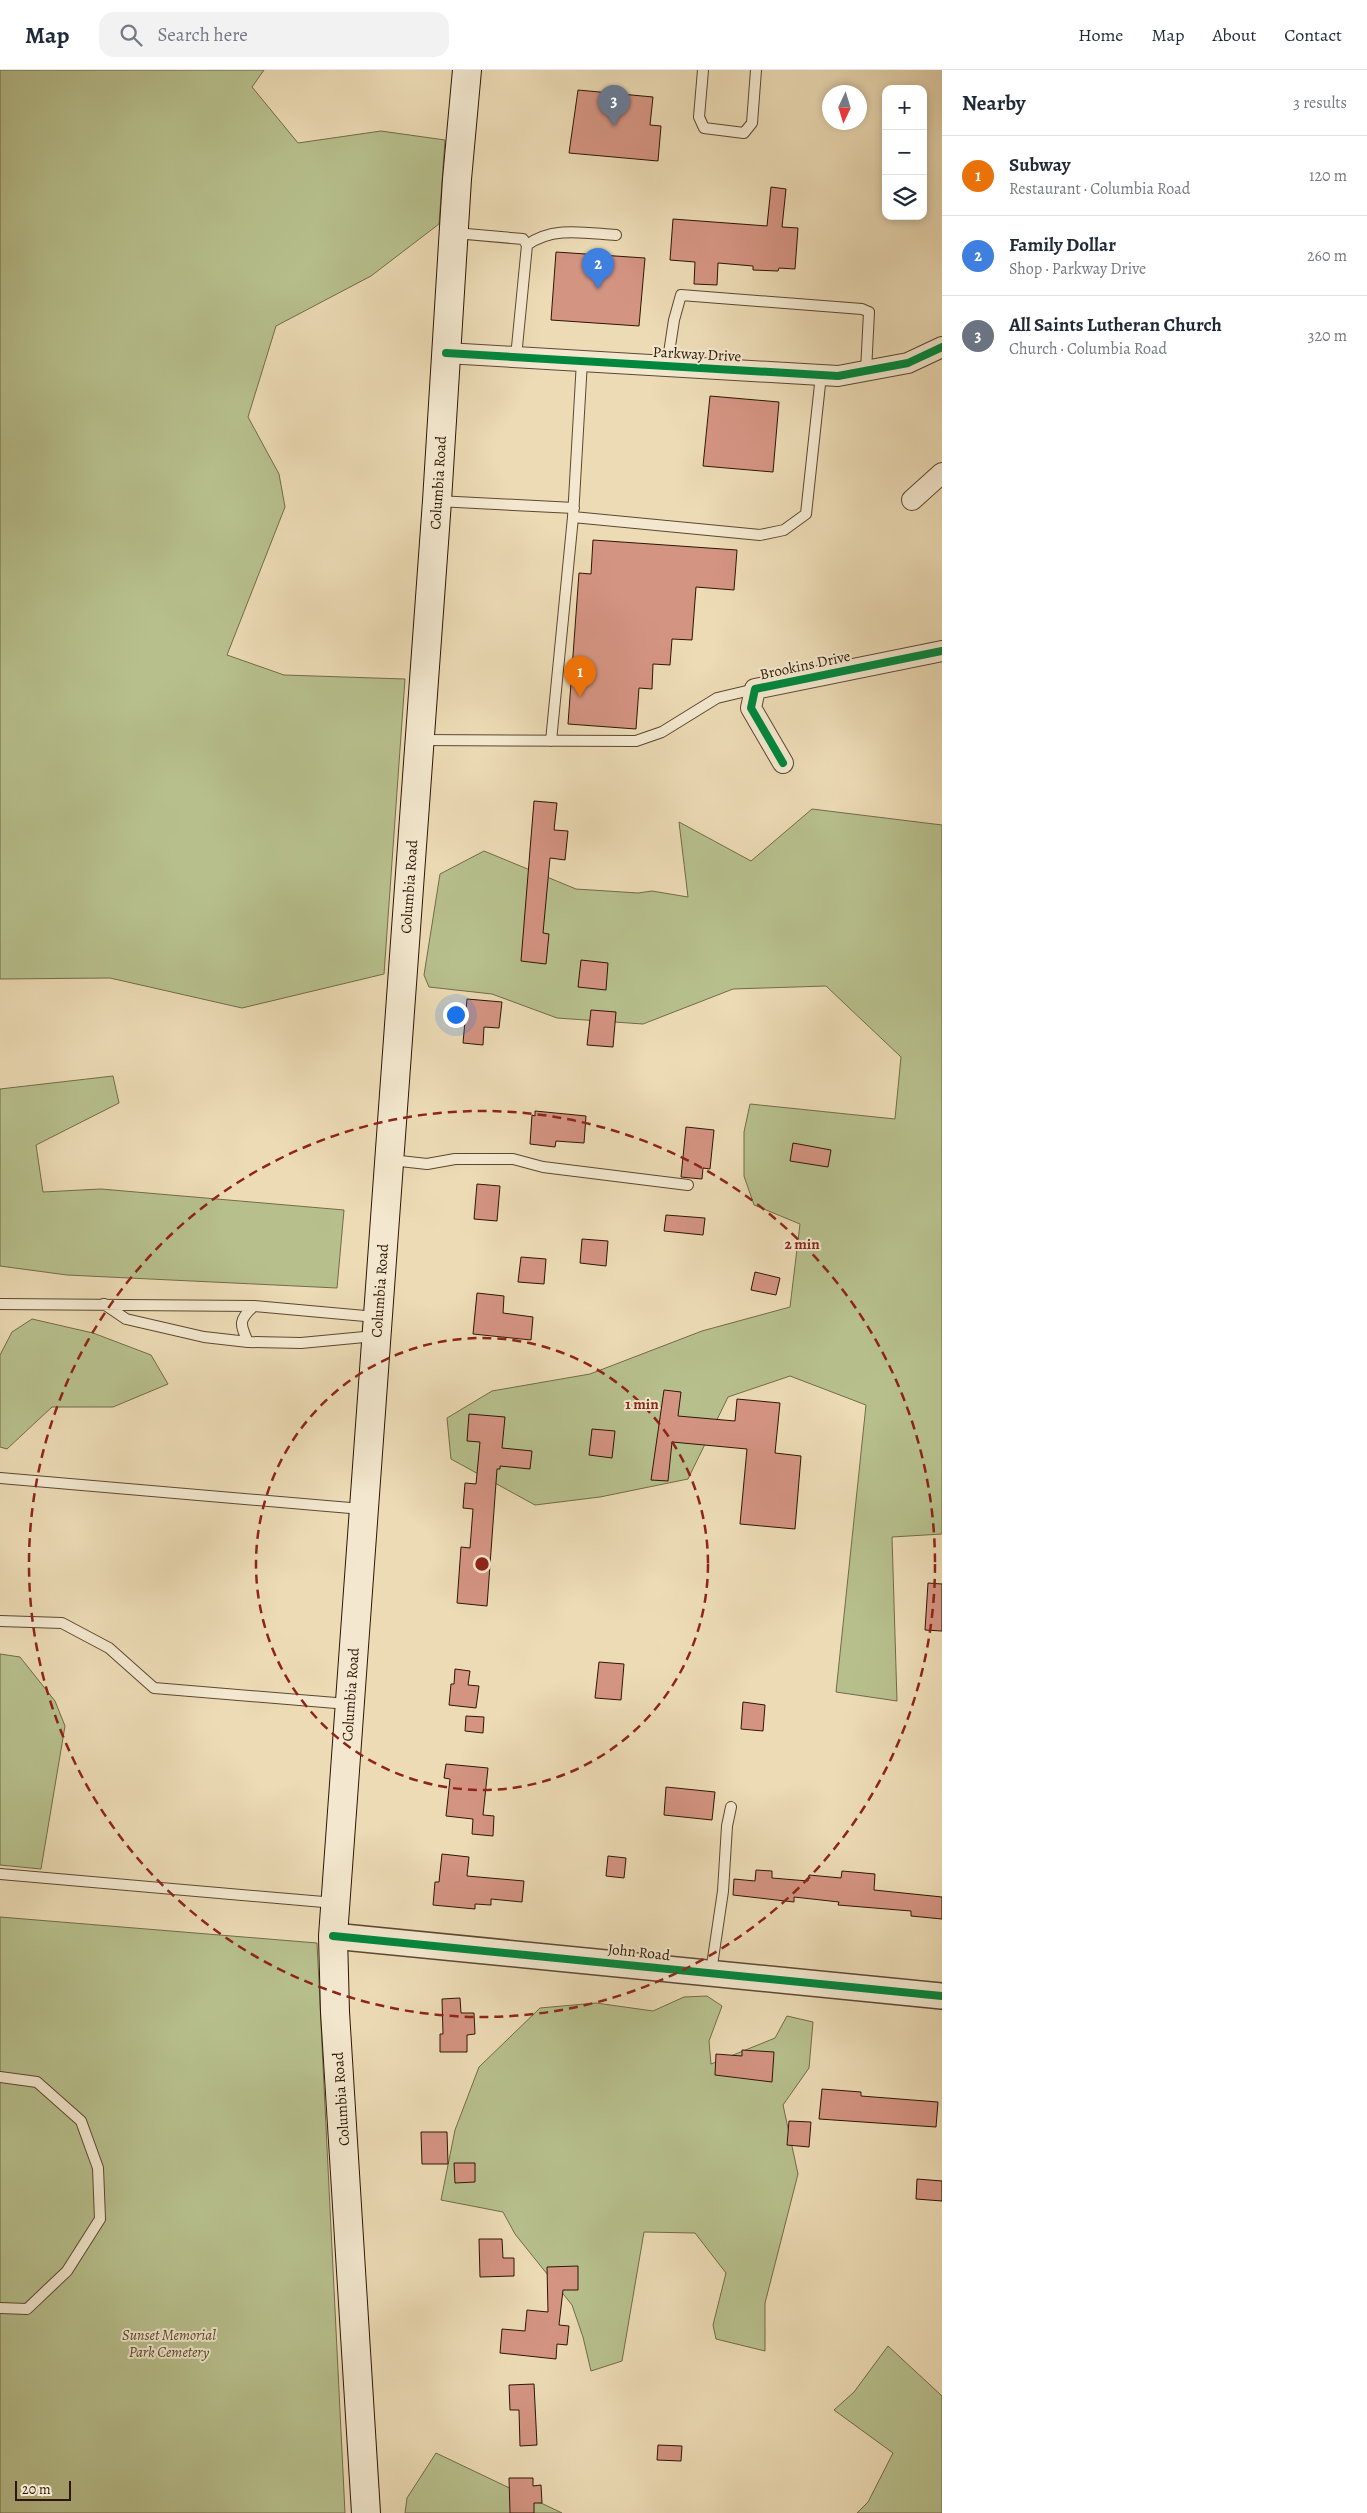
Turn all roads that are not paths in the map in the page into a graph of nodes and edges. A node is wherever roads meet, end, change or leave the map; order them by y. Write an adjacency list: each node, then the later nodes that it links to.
1 (467, 70): 4 (main road, Columbia Road)
2 (703, 70): 3 (lane)
3 (756, 70)
4 (454, 233): 6 (lane); 8 (main road, Columbia Road)
5 (616, 235): 6 (lane)
6 (527, 245): 9 (lane)
7 (942, 347): 12 (street, Parkway Drive)
8 (446, 353): 9 (street, Parkway Drive); 16 (main road, Columbia Road)
9 (516, 357): 10 (street, Parkway Drive)
10 (582, 361): 11 (street, Parkway Drive); 17 (lane)
11 (668, 366): 12 (lane); 13 (street, Parkway Drive)
12 (866, 371): 13 (street, Parkway Drive)
13 (821, 375): 17 (lane)
14 (942, 473): 15 (street)
15 (912, 500)
16 (437, 501): 17 (lane); 20 (main road, Columbia Road)
17 (573, 512): 21 (lane)
18 (942, 651): 19 (street, Brookins Drive)
19 (755, 689): 21 (lane); 22 (street, Brookins Drive)
20 (419, 740): 21 (lane); 23 (main road, Columbia Road)
21 (551, 742)
22 (783, 763)
23 (388, 1160): 24 (lane); 28 (main road, Columbia Road)
24 (688, 1185)
25 (0, 1304): 26 (lane)
26 (103, 1304): 27 (lane); 29 (lane)
27 (254, 1306): 28 (lane); 29 (lane)
28 (376, 1327): 29 (lane); 31 (main road, Columbia Road)
29 (248, 1342)
30 (0, 1478): 31 (lane)
31 (363, 1509): 33 (main road, Columbia Road)
32 (0, 1620): 33 (lane)
33 (349, 1704): 36 (main road, Columbia Road)
34 (731, 1807): 38 (lane)
35 (0, 1874): 36 (lane)
36 (335, 1903): 37 (main road, Columbia Road)
37 (333, 1936): 38 (street, John Road); 42 (main road, Columbia Road)
38 (711, 1973): 39 (street, John Road)
39 (942, 1996)
40 (0, 2078): 41 (lane)
41 (0, 2308)
42 (366, 2513)

